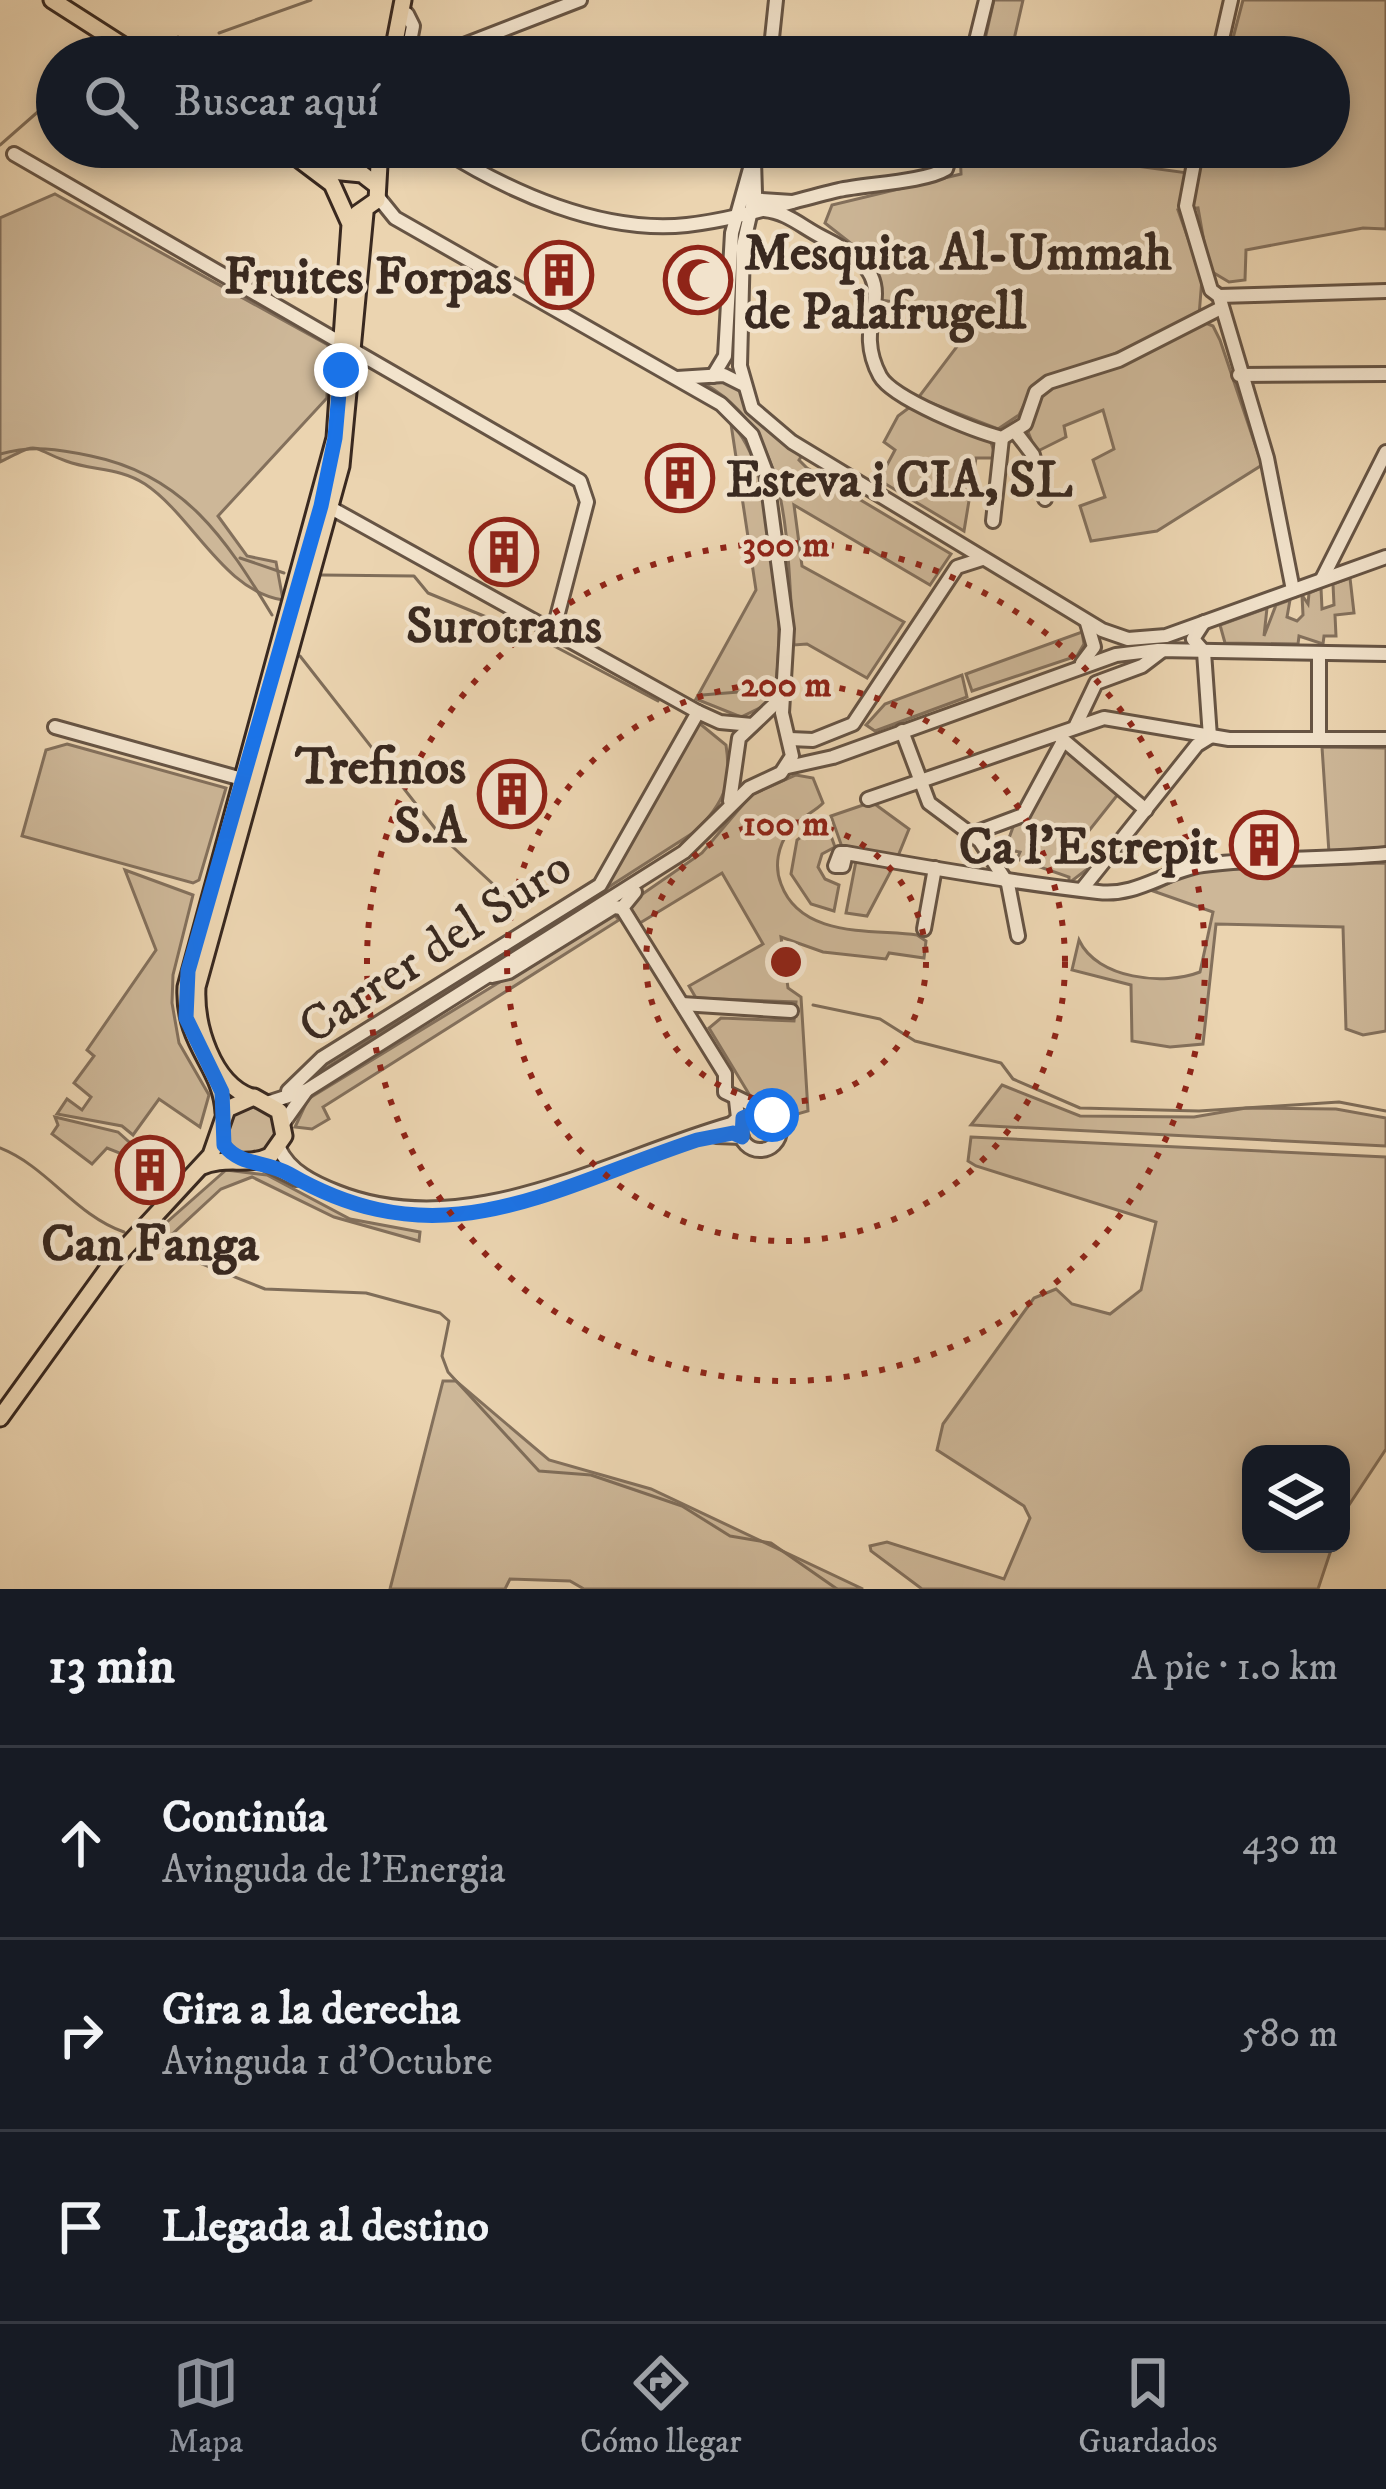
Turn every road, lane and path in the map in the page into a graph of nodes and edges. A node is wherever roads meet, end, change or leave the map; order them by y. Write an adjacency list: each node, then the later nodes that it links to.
1 (52, 0): 7 (main road)
2 (580, 0): 9 (street)
3 (779, 0): 10 (street)
4 (986, 0): 11 (street)
5 (1231, 0): 12 (street)
6 (406, 4): 8 (main road)
7 (108, 36)
8 (402, 36)
9 (488, 36)
10 (773, 36)
11 (977, 36)
12 (1223, 36)
13 (14, 154): 14 (street)
14 (36, 166)
15 (39, 168): 37 (street)
16 (359, 168): 24 (main road)
17 (375, 168): 25 (main road)
18 (478, 168): 29 (street)
19 (753, 168): 28 (street)
20 (756, 168): 27 (street)
21 (946, 168): 27 (street)
22 (1192, 168): 34 (street)
23 (318, 169): 24 (main road); 26 (main road)
24 (354, 174): 25 (main road); 26 (main road)
25 (372, 201): 26 (main road); 31 (main road); 41 (street)
26 (341, 202): 31 (main road)
27 (793, 202): 28 (street); 30 (street)
28 (746, 211): 29 (street); 30 (street); 32 (street); 36 (street)
29 (710, 221): 32 (street)
30 (801, 224): 43 (street)
31 (356, 234): 37 (main road)
32 (732, 236): 35 (street)
33 (1386, 291): 34 (street)
34 (1219, 303): 38 (street); 43 (street)
35 (727, 327): 36 (street); 40 (street)
36 (741, 335): 42 (street)
37 (349, 343): 46 (main road); 52 (street)
38 (1238, 374): 39 (street); 51 (street)
39 (1386, 374)
40 (713, 376): 41 (street); 42 (street)
41 (677, 378): 63 (street)
42 (743, 385): 49 (street)
43 (1010, 436): 45 (street); 47 (street)
44 (1386, 452): 50 (street)
45 (1045, 499)
46 (326, 507): 53 (street); 62 (main road)
47 (993, 521)
48 (1386, 556): 50 (street)
49 (983, 559): 54 (street); 65 (street)
50 (1321, 580): 51 (street)
51 (1293, 590): 55 (street)
52 (558, 610): 53 (street); 56 (street)
53 (525, 615): 56 (street)
54 (1083, 619): 55 (street); 61 (street)
55 (1205, 622): 58 (street)
56 (574, 642): 64 (street)
57 (1163, 650): 58 (street); 61 (street); 67 (street)
58 (1204, 652): 59 (street); 72 (street)
59 (1319, 653): 60 (street); 74 (street)
60 (1386, 654)
61 (1076, 667): 69 (street)
62 (278, 672): 79 (main road); 102 (main road)
63 (783, 693): 66 (street); 70 (street)
64 (698, 712): 66 (street); 76 (street); 102 (street, Carrer del Suro)
65 (857, 718): 70 (street); 73 (street)
66 (756, 724): 70 (street); 76 (street)
67 (1076, 724): 71 (street); 72 (street)
68 (55, 727): 79 (street)
69 (902, 731): 73 (street); 81 (street)
70 (788, 735): 78 (street)
71 (1062, 736): 81 (street); 84 (street); 85 (street)
72 (1210, 736): 74 (street); 84 (street)
73 (880, 739): 78 (street)
74 (1319, 739): 75 (street)
75 (1386, 739)
76 (737, 747): 77 (street)
77 (739, 763): 80 (street); 83 (street)
78 (788, 766): 80 (street)
79 (242, 779): 105 (main road)
80 (764, 779): 83 (street)
81 (920, 780): 82 (street); 85 (street)
82 (868, 799)
83 (728, 808): 86 (street)
84 (1146, 810): 91 (street)
85 (972, 834): 90 (street)
86 (705, 836): 92 (street); 95 (street)
87 (845, 853): 89 (street)
88 (1386, 854): 91 (street)
89 (935, 868): 90 (street); 93 (street)
90 (1005, 879): 91 (street); 94 (street)
91 (1083, 888)
92 (622, 908): 95 (street); 96 (street)
93 (924, 929)
94 (1018, 936)
95 (487, 976): 101 (street)
96 (682, 1004): 97 (street); 99 (street)
97 (713, 1010): 98 (street); 99 (street); 100 (street)
98 (791, 1011)
99 (695, 1025): 100 (street)
100 (705, 1040): 103 (street)
101 (307, 1090): 102 (street); 106 (street)
102 (262, 1100): 105 (main road); 106 (main road)
103 (736, 1100): 104 (street); 107 (street)
104 (765, 1111): 107 (street); 107 (street)
105 (222, 1121): 109 (main road); 111 (main road)
106 (284, 1122): 108 (main road)
107 (740, 1128): 108 (street); 110 (street)
108 (278, 1148): 110 (main road)
109 (235, 1157): 110 (main road); 111 (main road)
110 (260, 1161)
111 (200, 1167): 112 (main road)
112 (0, 1418)

